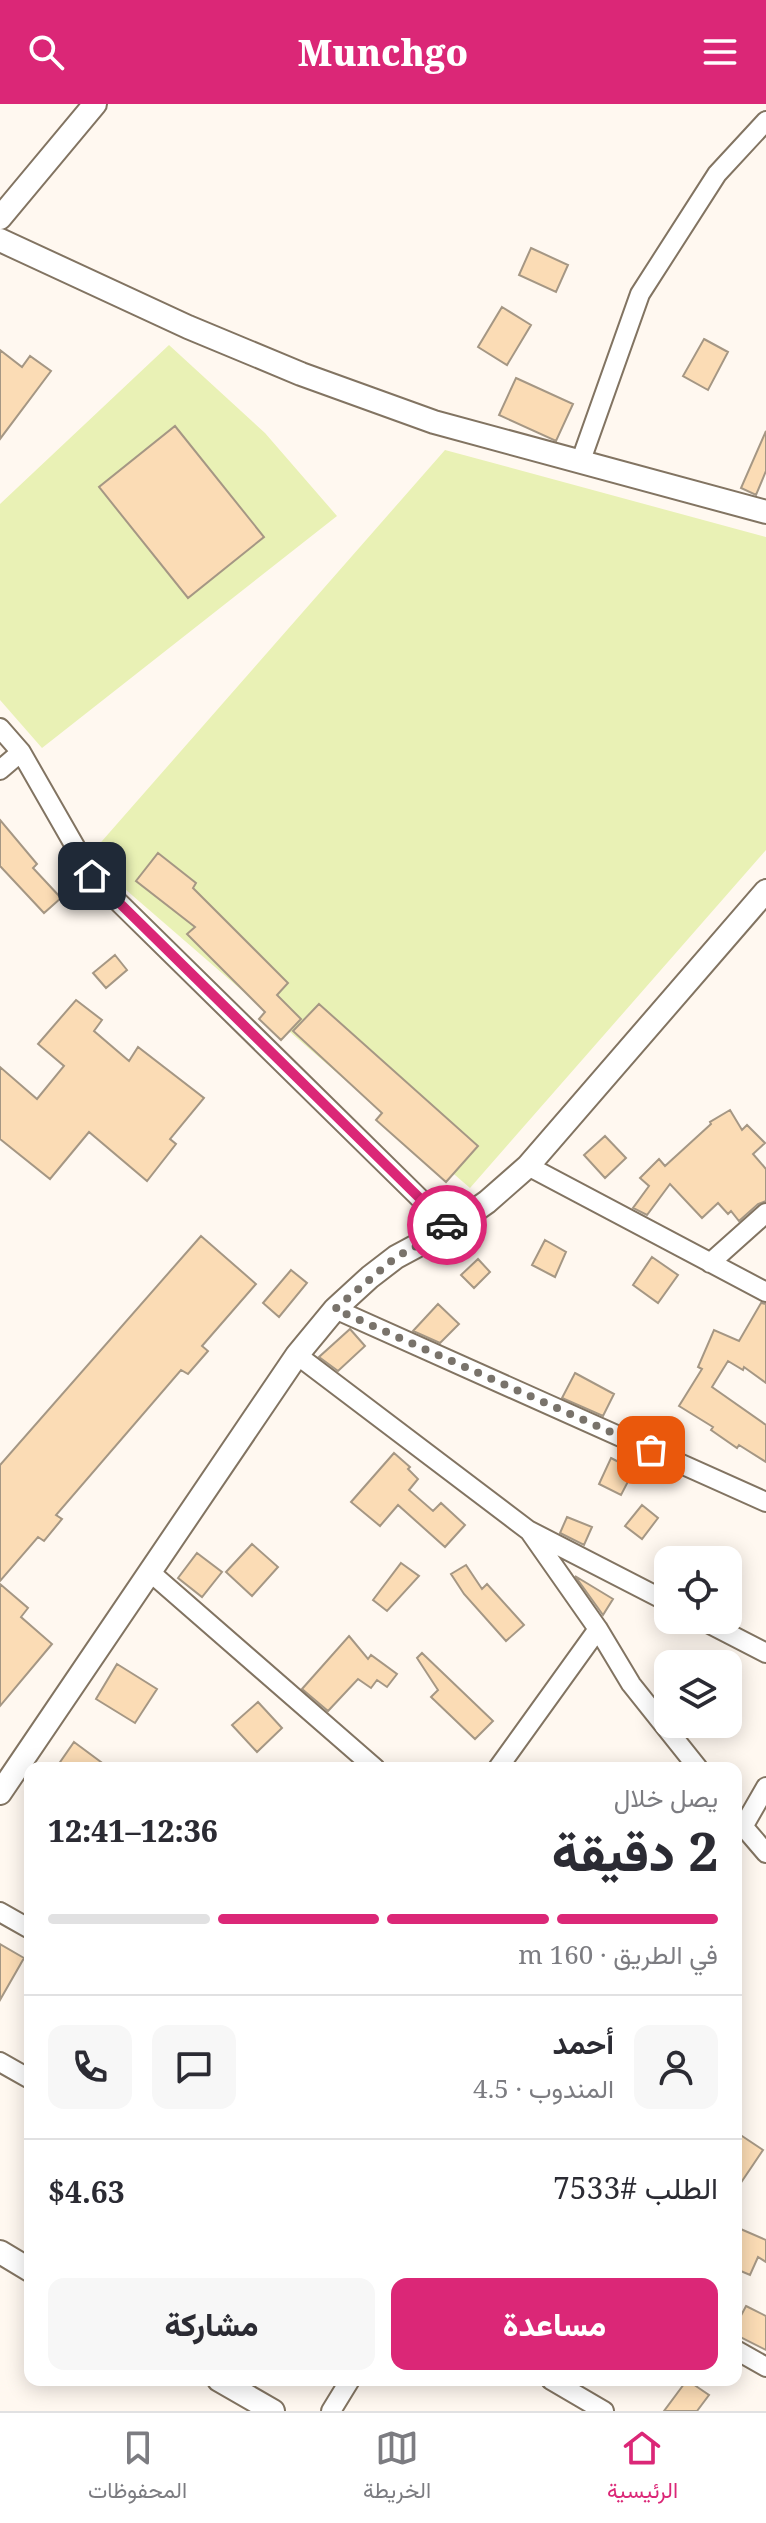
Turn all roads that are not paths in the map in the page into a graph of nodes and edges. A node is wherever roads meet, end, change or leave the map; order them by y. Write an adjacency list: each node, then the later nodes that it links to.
1 (95, 104): 3 (street)
2 (766, 121): 5 (street)
3 (0, 218)
4 (0, 240): 5 (street)
5 (580, 463): 6 (street)
6 (766, 512)
7 (0, 728): 8 (street)
8 (21, 752): 9 (street); 14 (street)
9 (0, 770)
10 (766, 891): 11 (street)
11 (756, 914): 12 (street)
12 (528, 1166): 14 (street); 15 (street)
13 (766, 1213): 15 (street)
14 (450, 1228): 17 (street)
15 (710, 1263): 16 (street)
16 (766, 1292)
17 (335, 1309): 18 (street); 19 (street)
18 (297, 1355): 20 (street); 21 (street)
19 (766, 1502)
20 (528, 1530): 22 (street); 23 (street)
21 (150, 1572): 26 (street); 29 (street)
22 (654, 1595)
23 (598, 1629): 27 (street); 28 (street)
24 (729, 1634): 25 (street)
25 (766, 1653)
26 (368, 1762)
27 (502, 1762)
28 (693, 1762)
29 (1, 1787)
30 (766, 1787): 31 (street)
31 (742, 1820)
32 (742, 1825): 33 (street)
33 (766, 1853)
34 (0, 1912): 35 (street)
35 (24, 1926)
36 (0, 2062): 37 (street)
37 (24, 2076)
38 (0, 2252): 39 (street)
39 (24, 2266)
40 (742, 2353): 41 (street)
41 (766, 2367)
42 (229, 2386): 45 (street)
43 (346, 2386): 46 (street)
44 (561, 2386): 47 (street)
45 (273, 2411)
46 (331, 2411)
47 (604, 2411)

